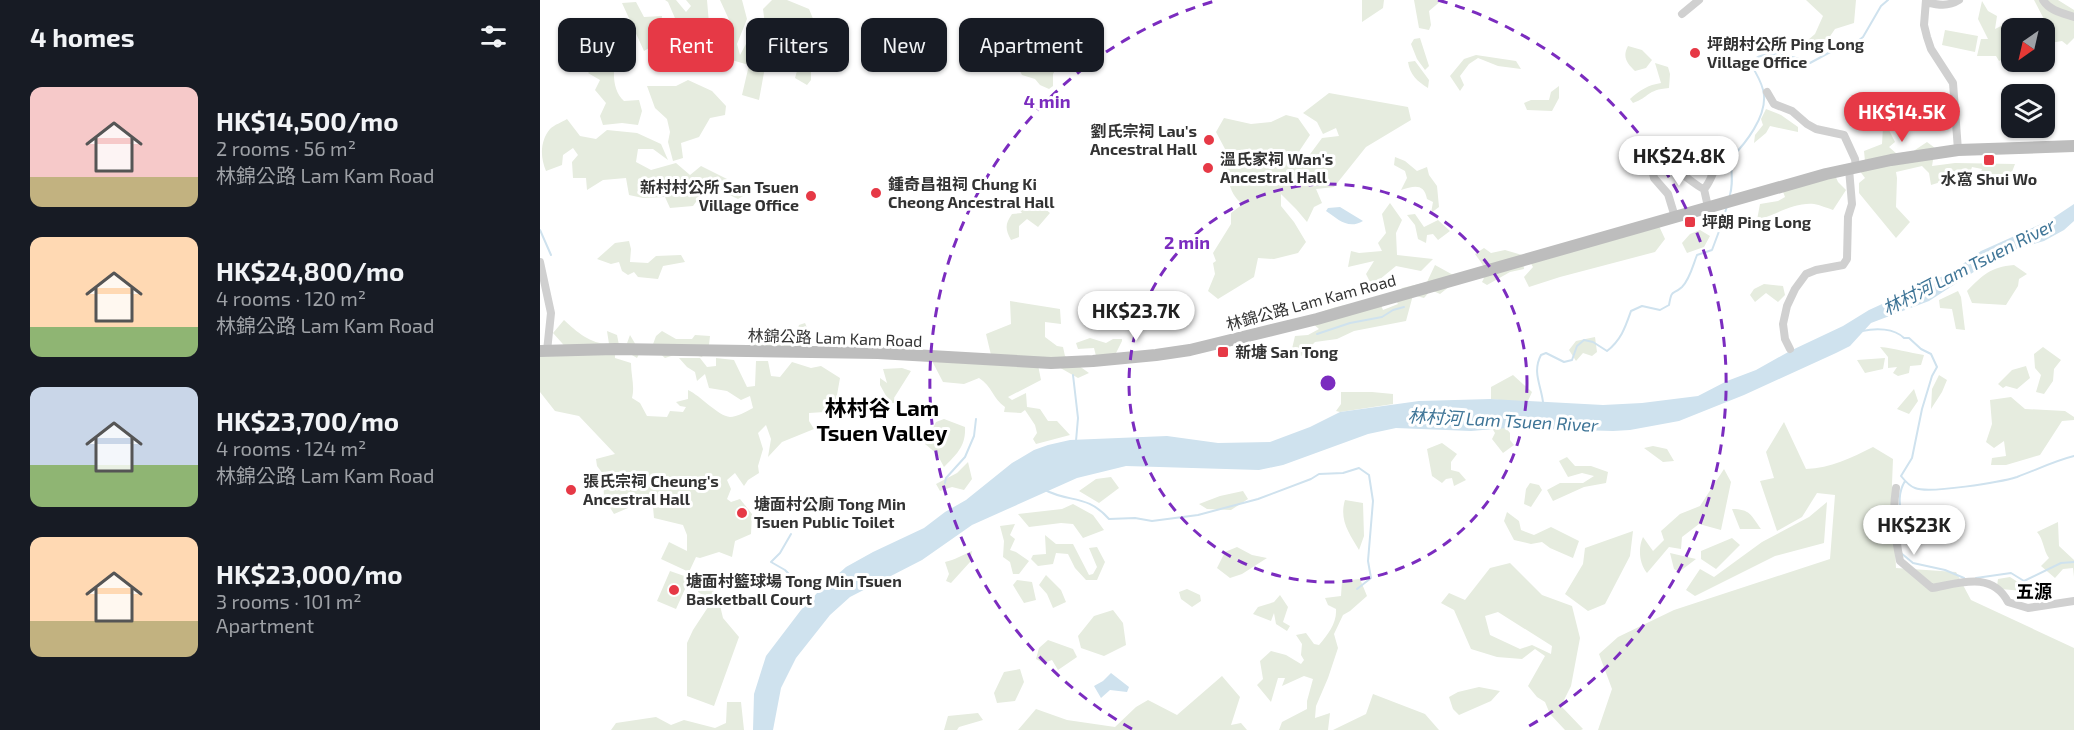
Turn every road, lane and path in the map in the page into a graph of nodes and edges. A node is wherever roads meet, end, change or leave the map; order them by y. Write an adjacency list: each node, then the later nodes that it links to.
1 (1699, 0): 5 (street)
2 (1959, 0): 4 (street)
3 (2043, 0): 6 (street)
4 (1926, 1): 10 (street)
5 (1682, 14)
6 (2074, 17)
7 (1767, 92): 14 (street)
8 (1701, 141): 15 (street)
9 (2074, 146): 10 (main road, 林錦公路 Lam Kam Road)
10 (1958, 150): 14 (main road, 林錦公路 Lam Kam Road)
11 (1686, 154): 15 (street)
12 (1661, 158): 16 (street)
13 (1652, 168): 18 (street)
14 (1853, 168): 17 (main road, 林錦公路 Lam Kam Road); 20 (street)
15 (1712, 173): 16 (street)
16 (1704, 189): 17 (street)
17 (1713, 206): 18 (main road, 林錦公路 Lam Kam Road)
18 (1675, 217): 21 (main road, 林錦公路 Lam Kam Road)
19 (540, 262): 21 (street)
20 (1790, 349)
21 (544, 351)
22 (1896, 488): 23 (street)
23 (2074, 601)

